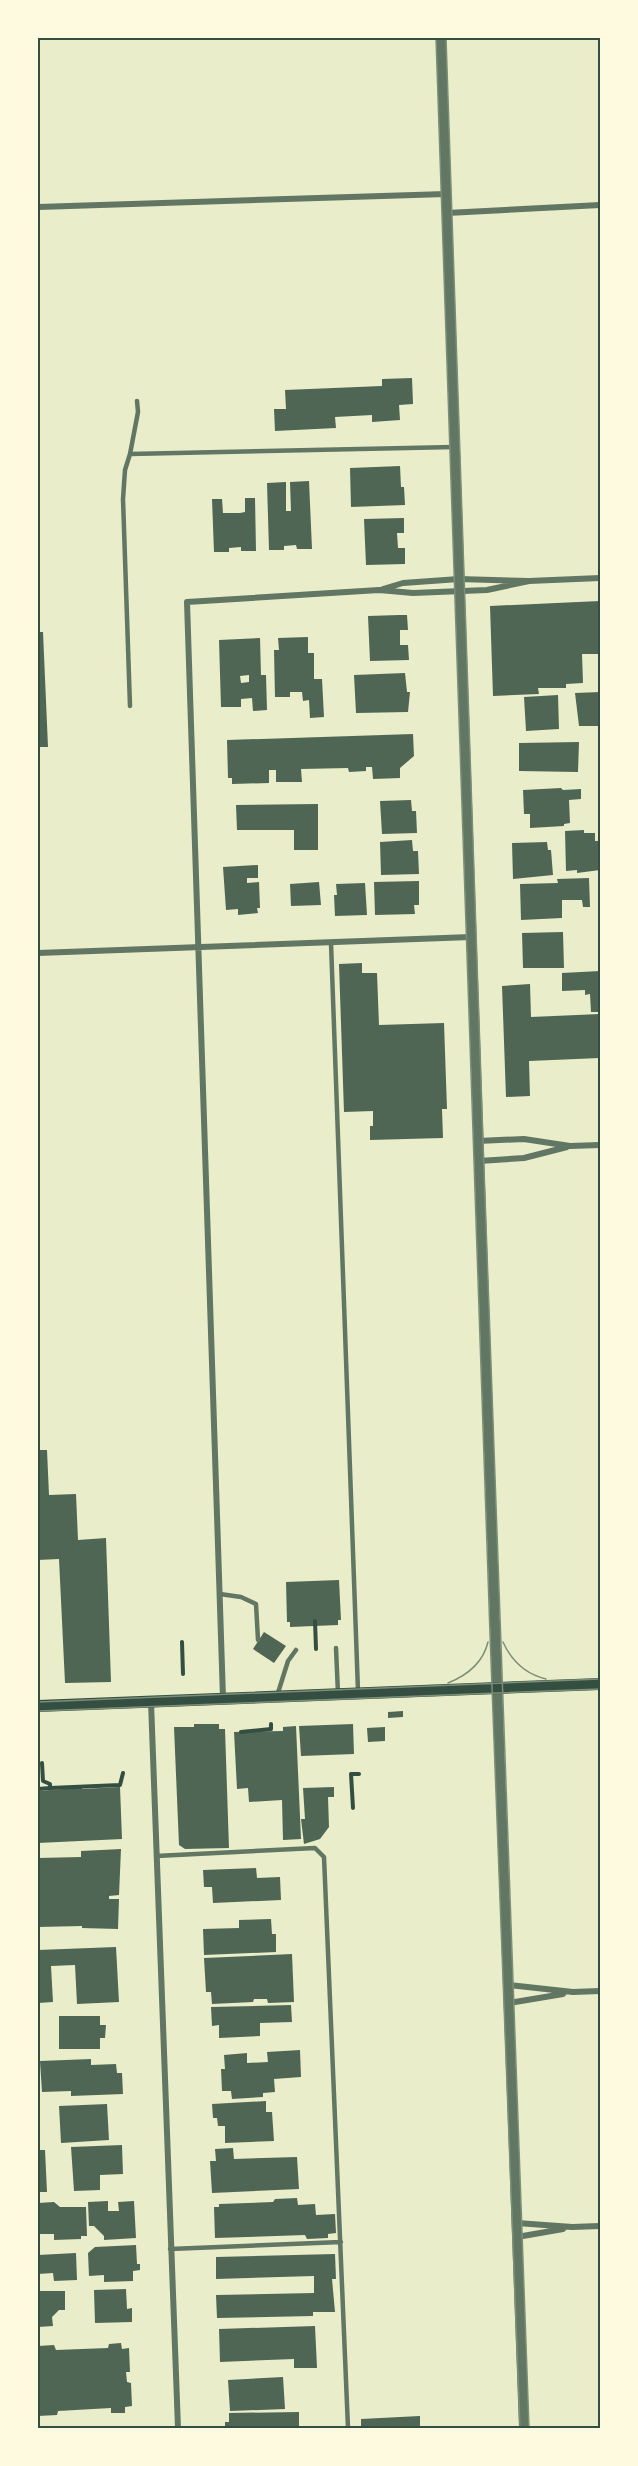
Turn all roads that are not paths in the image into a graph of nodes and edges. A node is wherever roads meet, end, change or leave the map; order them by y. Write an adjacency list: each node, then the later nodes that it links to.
1 (441, 38): 2 (street)
2 (446, 194): 4 (street); 5 (street)
3 (600, 205): 5 (street)
4 (38, 207)
5 (447, 213): 7 (street)
6 (137, 401): 8 (lane)
7 (454, 447): 8 (lane); 10 (street)
8 (130, 454): 14 (lane)
9 (600, 578): 11 (street)
10 (459, 579): 11 (street); 12 (street); 13 (street)
11 (529, 581): 13 (street)
12 (379, 590): 13 (street); 17 (street)
13 (459, 591): 15 (street)
14 (130, 706)
15 (471, 938): 16 (street); 19 (street)
16 (331, 943): 17 (street); 32 (lane)
17 (198, 947): 18 (street); 23 (street)
18 (38, 953)
19 (478, 1141): 21 (street); 22 (street)
20 (600, 1145): 21 (street)
21 (570, 1146): 22 (street)
22 (479, 1161): 30 (street)
23 (220, 1594): 24 (lane); 34 (street)
24 (258, 1640)
25 (336, 1648): 31 (lane)
26 (296, 1650): 28 (lane)
27 (280, 1657): 28 (lane)
28 (288, 1661): 33 (lane)
29 (600, 1684): 30 (main road)
30 (498, 1688): 32 (main road); 38 (street)
31 (338, 1694): 32 (main road); 33 (main road)
32 (358, 1694)
33 (277, 1696): 34 (main road)
34 (224, 1699): 35 (main road)
35 (151, 1702): 36 (main road); 37 (street)
36 (38, 1706)
37 (156, 1856): 46 (lane); 47 (street)
38 (509, 1985): 40 (street); 41 (street)
39 (600, 1991): 40 (street)
40 (573, 1992): 41 (street)
41 (509, 2003): 42 (street)
42 (517, 2223): 44 (street); 45 (street)
43 (600, 2226): 44 (street)
44 (572, 2227): 45 (street)
45 (517, 2237): 50 (street)
46 (341, 2242): 47 (lane); 49 (lane)
47 (170, 2249): 48 (street)
48 (178, 2428)
49 (348, 2428)
50 (524, 2428)

